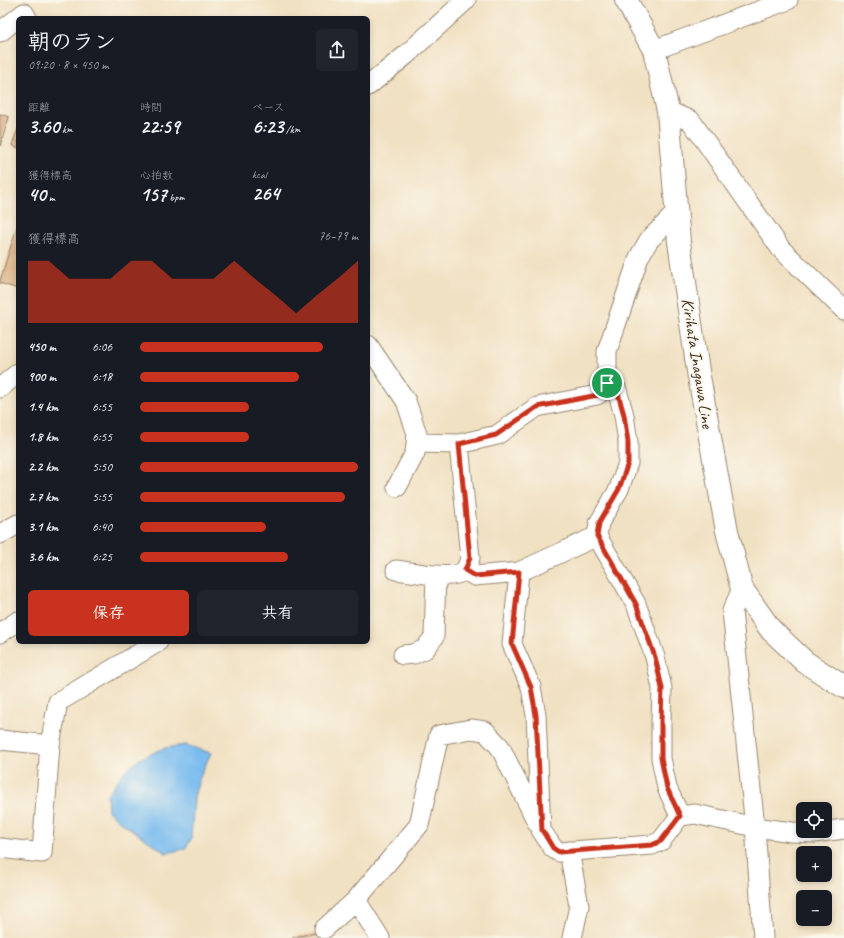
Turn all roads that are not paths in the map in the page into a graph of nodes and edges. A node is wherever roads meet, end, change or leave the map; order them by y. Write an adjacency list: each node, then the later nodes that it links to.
1 (466, 0): 7 (street)
2 (626, 0): 6 (main road, Kirihata Inagawa Line)
3 (788, 0): 6 (street)
4 (16, 19): 5 (street)
5 (0, 32)
6 (654, 50): 8 (main road, Kirihata Inagawa Line)
7 (370, 84)
8 (668, 111): 9 (main road, Kirihata Inagawa Line); 10 (street)
9 (677, 212): 13 (street); 25 (main road, Kirihata Inagawa Line)
10 (844, 310)
11 (370, 348): 15 (street)
12 (16, 375): 14 (street)
13 (607, 383): 16 (street); 20 (street)
14 (0, 388)
15 (416, 443): 16 (street); 17 (street)
16 (459, 444): 22 (street)
17 (397, 487)
18 (16, 525): 19 (street)
19 (0, 534)
20 (597, 536): 23 (street); 33 (street)
21 (396, 570): 24 (street)
22 (465, 570): 23 (street); 24 (street)
23 (519, 572): 36 (street)
24 (436, 575): 29 (street)
25 (742, 589): 30 (main road, Kirihata Inagawa Line); 34 (street)
26 (16, 622): 27 (street)
27 (0, 632)
28 (155, 644): 32 (street)
29 (403, 655)
30 (844, 687)
31 (0, 740): 32 (street)
32 (50, 745): 37 (street)
33 (680, 816): 34 (street); 38 (street)
34 (755, 827): 35 (street); 43 (street)
35 (844, 829)
36 (542, 830): 38 (street); 39 (street)
37 (0, 848)
38 (569, 851): 42 (street)
39 (356, 900): 40 (street); 41 (street)
40 (324, 930)
41 (380, 938)
42 (572, 938)
43 (763, 938)

